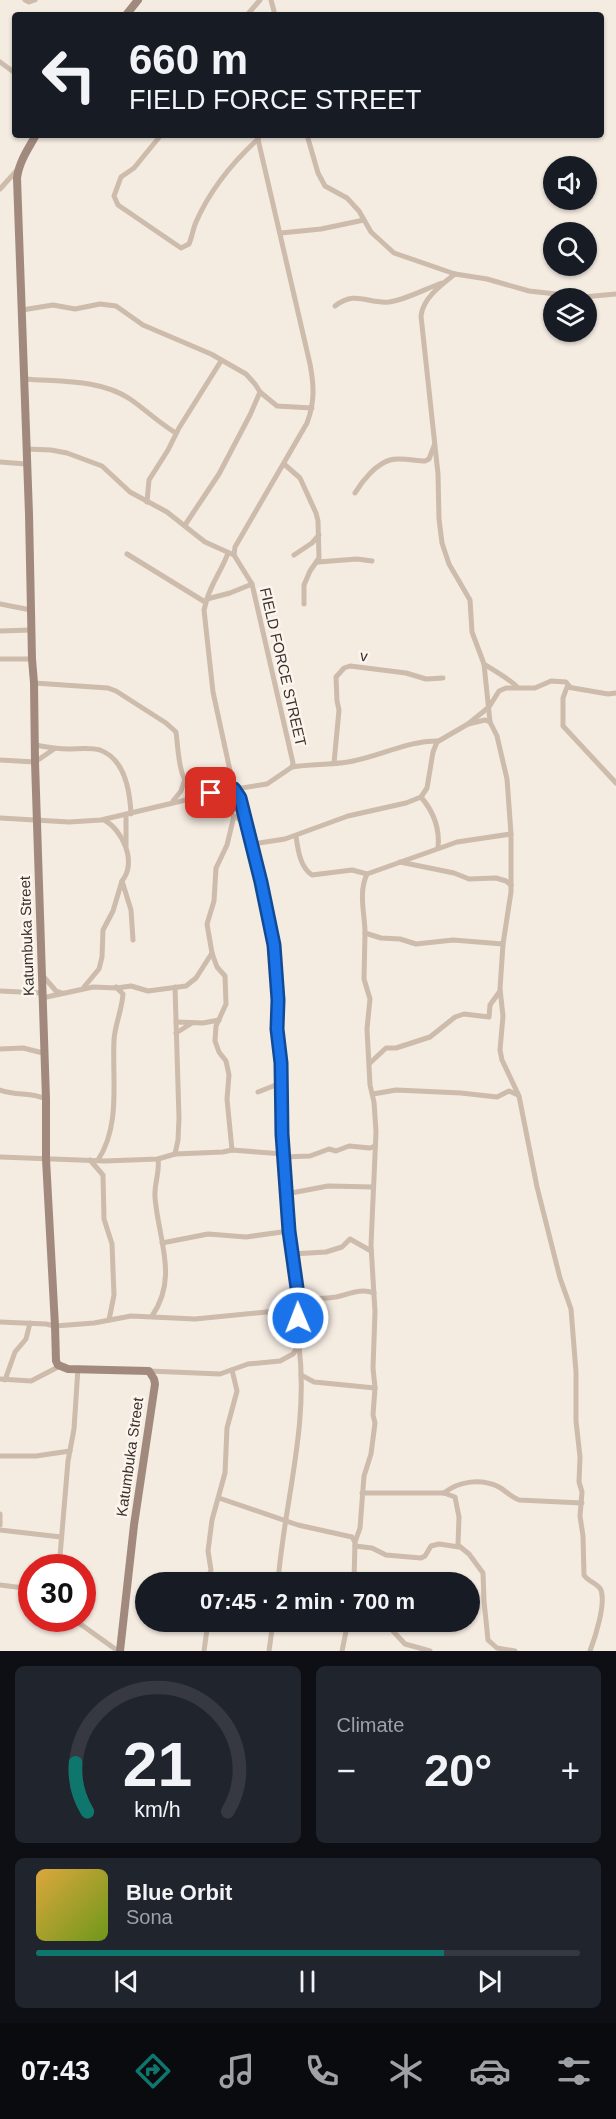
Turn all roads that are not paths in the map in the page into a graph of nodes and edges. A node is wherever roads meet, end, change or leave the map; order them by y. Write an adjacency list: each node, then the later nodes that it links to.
1 (25, 0): 2 (street)
2 (35, 0)
3 (138, 0): 5 (main road)
4 (260, 0): 6 (street)
5 (128, 12)
6 (250, 12)
7 (34, 138): 12 (main road)
8 (159, 138): 9 (street)
9 (257, 138)
10 (258, 138): 15 (street)
11 (308, 138): 14 (street)
12 (18, 168): 13 (street); 20 (main road, Katumbuka Street)
13 (0, 189)
14 (364, 220): 15 (street); 16 (street)
15 (281, 233): 24 (street)
16 (455, 274): 17 (street); 18 (street)
17 (447, 281): 19 (street); 26 (street)
18 (616, 294)
19 (335, 306)
20 (22, 310): 21 (street); 22 (main road, Katumbuka Street)
21 (221, 362): 23 (street); 25 (street)
22 (25, 379): 25 (street); 27 (main road, Katumbuka Street)
23 (260, 392): 24 (street); 33 (street)
24 (312, 408): 30 (street)
25 (176, 433): 32 (street)
26 (434, 444): 31 (street); 51 (street)
27 (26, 449): 29 (main road, Katumbuka Street); 32 (street)
28 (0, 462): 29 (street)
29 (26, 464): 46 (main road, Katumbuka Street)
30 (284, 464): 34 (street); 37 (street)
31 (355, 493)
32 (147, 502): 33 (street)
33 (185, 525): 37 (street)
34 (319, 535): 35 (street); 38 (street)
35 (320, 550): 40 (street); 41 (street)
36 (127, 554): 43 (street)
37 (231, 554): 42 (street, FIELD FORCE STREET); 43 (street)
38 (294, 555)
39 (372, 561): 41 (street)
40 (318, 562): 41 (street); 45 (street)
41 (328, 562)
42 (252, 584): 43 (street); 66 (street, FIELD FORCE STREET)
43 (206, 601): 69 (street)
44 (0, 604): 46 (street)
45 (304, 604)
46 (31, 610): 47 (main road, Katumbuka Street)
47 (31, 630): 48 (street); 50 (main road, Katumbuka Street)
48 (0, 631)
49 (0, 659): 50 (street)
50 (32, 659): 53 (main road, Katumbuka Street)
51 (484, 664): 54 (street); 57 (street)
52 (443, 678): 65 (street, v)
53 (34, 683): 61 (main road, Katumbuka Street); 67 (street)
54 (517, 687): 55 (street); 57 (street)
55 (570, 687): 56 (street); 68 (street)
56 (616, 693)
57 (489, 707): 58 (street); 59 (street)
58 (490, 722): 59 (street); 80 (street)
59 (468, 724): 60 (street)
60 (438, 741): 65 (street); 71 (street)
61 (35, 746): 62 (street); 64 (main road, Katumbuka Street)
62 (57, 748): 64 (street); 74 (street)
63 (0, 760): 64 (street)
64 (35, 762): 78 (main road, Katumbuka Street)
65 (333, 763): 66 (street)
66 (292, 767): 69 (street, FIELD FORCE STREET)
67 (184, 780): 70 (street); 73 (street)
68 (616, 783)
69 (234, 789): 70 (street, FIELD FORCE STREET); 79 (street)
70 (197, 796): 72 (street, FIELD FORCE STREET)
71 (421, 797): 81 (street); 84 (street)
72 (190, 799): 73 (street); 75 (street)
73 (173, 801): 74 (street)
74 (129, 815): 77 (street); 83 (street)
75 (234, 816): 79 (street); 92 (street)
76 (0, 818): 78 (street)
77 (104, 820): 78 (street); 83 (street)
78 (38, 821): 93 (main road, Katumbuka Street)
79 (246, 824): 82 (street)
80 (511, 834): 84 (street); 88 (street)
81 (296, 836): 82 (street); 86 (street)
82 (252, 844): 112 (street)
83 (126, 846): 87 (street)
84 (438, 848): 85 (street)
85 (400, 862): 86 (street); 88 (street)
86 (367, 874): 89 (street)
87 (122, 881): 90 (street); 97 (street)
88 (511, 885): 91 (street)
89 (365, 933): 91 (street); 107 (street)
90 (133, 940)
91 (503, 944): 98 (street)
92 (212, 953): 96 (street); 103 (street)
93 (42, 974): 100 (street); 102 (main road, Katumbuka Street)
94 (116, 987): 95 (street); 97 (street); 101 (street)
95 (137, 987): 96 (street); 101 (street)
96 (175, 987): 104 (street)
97 (82, 988): 100 (street)
98 (500, 989): 110 (street); 116 (street)
99 (0, 991): 102 (street)
100 (64, 993): 102 (street)
101 (123, 994): 125 (street)
102 (42, 995): 109 (main road, Katumbuka Street)
103 (219, 1020): 105 (street); 119 (street)
104 (176, 1022): 105 (street); 106 (street)
105 (192, 1023): 106 (street)
106 (176, 1033): 120 (street)
107 (369, 1048): 110 (street); 111 (street)
108 (0, 1049): 109 (street)
109 (43, 1053): 117 (main road, Katumbuka Street)
110 (380, 1053): 111 (street)
111 (370, 1063): 115 (street)
112 (281, 1083): 114 (street); 121 (street)
113 (0, 1091): 117 (street)
114 (258, 1092)
115 (373, 1094): 116 (street); 118 (street)
116 (519, 1096): 153 (street)
117 (46, 1099): 123 (main road, Katumbuka Street)
118 (375, 1144): 121 (street); 127 (street)
119 (232, 1150): 120 (street); 121 (street)
120 (175, 1154): 126 (street)
121 (284, 1156): 128 (street)
122 (0, 1157): 123 (street)
123 (46, 1159): 124 (street); 139 (main road, Katumbuka Street)
124 (90, 1160): 125 (street); 136 (street)
125 (98, 1160): 126 (street)
126 (158, 1160): 130 (street)
127 (373, 1187): 128 (street); 131 (street)
128 (286, 1194): 129 (street)
129 (289, 1231): 130 (street); 132 (street)
130 (162, 1243): 135 (street)
131 (372, 1252): 132 (street); 133 (street)
132 (292, 1254): 134 (street)
133 (374, 1293): 134 (street); 147 (street)
134 (297, 1306): 135 (street); 140 (street)
135 (152, 1316): 136 (street)
136 (109, 1320): 139 (street)
137 (0, 1322): 138 (street)
138 (30, 1323): 139 (street); 146 (street)
139 (56, 1326): 141 (main road, Katumbuka Street)
140 (299, 1345): 143 (street); 145 (street)
141 (60, 1366): 142 (main road); 146 (street)
142 (78, 1368): 144 (main road); 148 (street)
143 (232, 1370): 144 (street); 152 (street)
144 (149, 1371): 172 (main road, Katumbuka Street)
145 (301, 1375): 147 (street); 155 (street)
146 (3, 1380)
147 (375, 1388): 150 (street)
148 (70, 1451): 149 (street); 158 (street)
149 (0, 1456)
150 (362, 1493): 151 (street); 159 (street)
151 (444, 1493): 153 (street); 160 (street)
152 (219, 1498): 155 (street); 162 (street)
153 (582, 1503): 178 (street)
154 (0, 1514): 156 (street)
155 (285, 1521): 159 (street); 163 (street)
156 (0, 1525)
157 (0, 1530): 158 (street)
158 (61, 1537): 161 (street)
159 (356, 1544): 160 (street); 164 (street)
160 (459, 1547): 177 (street)
161 (60, 1554)
162 (210, 1572)
163 (279, 1572)
164 (353, 1572)
165 (0, 1585): 166 (street)
166 (18, 1587)
167 (92, 1632): 172 (street)
168 (207, 1632): 173 (street)
169 (272, 1632): 174 (street)
170 (346, 1632): 175 (street)
171 (394, 1632): 176 (street)
172 (119, 1651)
173 (204, 1651)
174 (269, 1651)
175 (342, 1651)
176 (430, 1651)
177 (515, 1651)
178 (590, 1651)

